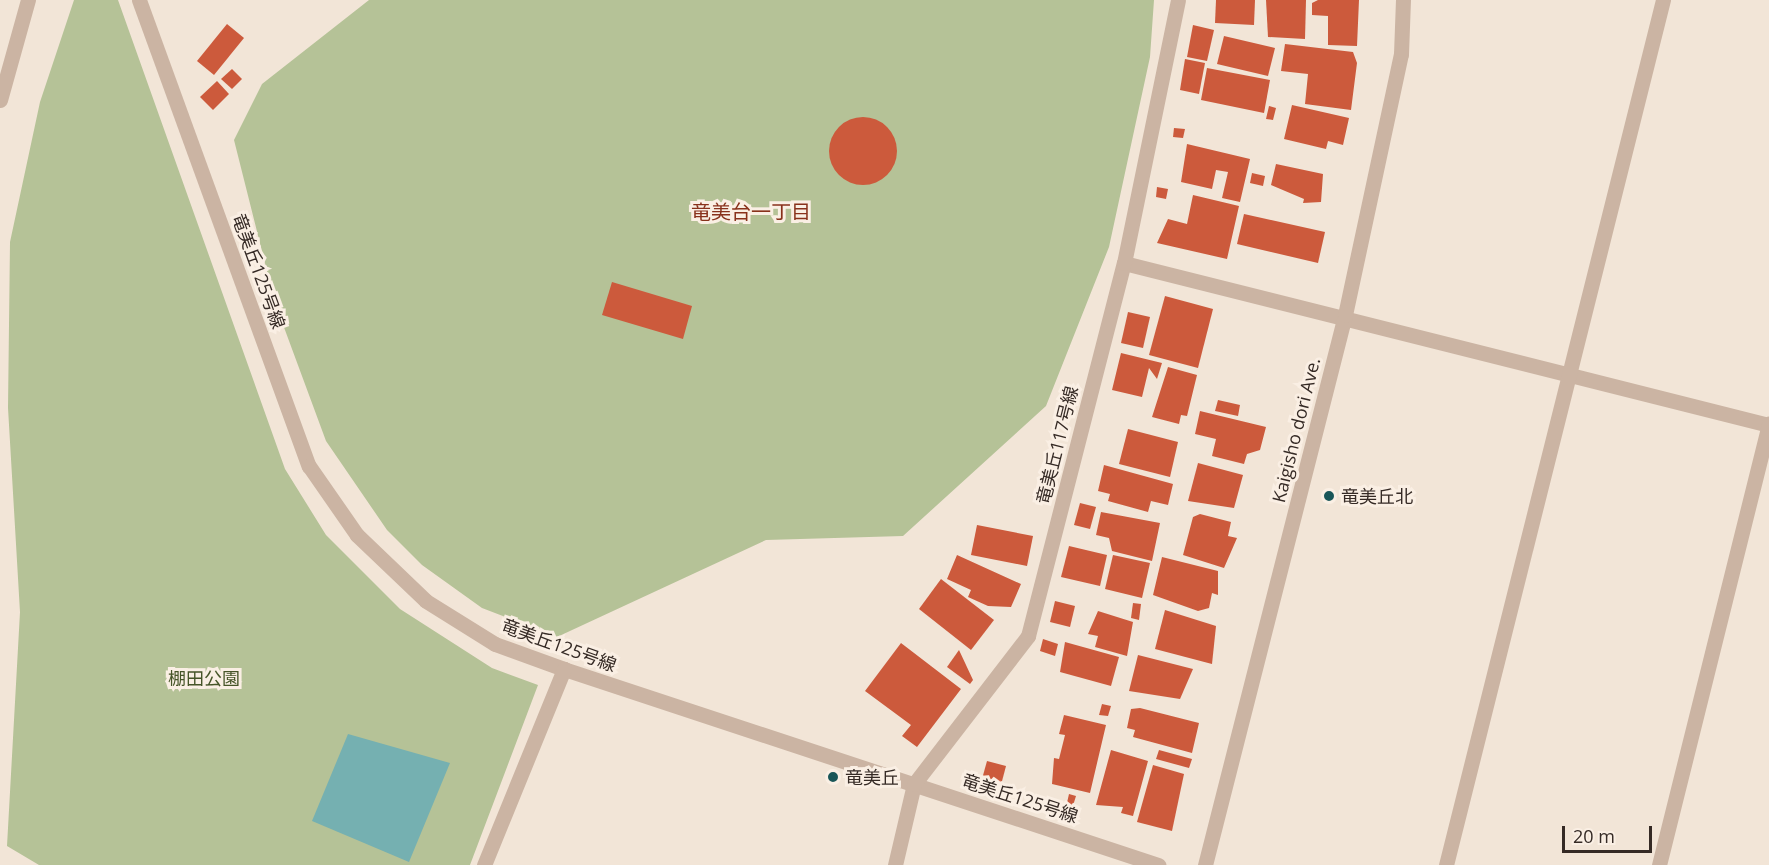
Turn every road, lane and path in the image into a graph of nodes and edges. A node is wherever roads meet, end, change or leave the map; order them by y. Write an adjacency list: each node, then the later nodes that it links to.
1 (28, 0): 6 (street)
2 (139, 0): 11 (street, 竜美丘125号線)
3 (1178, 0): 7 (street, 竜美丘117号線)
4 (1403, 0): 8 (street, Kaigisho dori Ave.)
5 (1663, 0): 9 (street)
6 (0, 100)
7 (1124, 262): 8 (street); 12 (street, 竜美丘117号線)
8 (1345, 315): 9 (street); 16 (street, Kaigisho dori Ave.)
9 (1568, 373): 10 (street); 17 (street)
10 (1769, 424): 18 (street)
11 (564, 669): 12 (street, 竜美丘125号線); 13 (street)
12 (914, 784): 14 (street, 竜美丘117号線); 15 (street, 竜美丘125号線)
13 (484, 865)
14 (895, 865)
15 (1158, 865)
16 (1205, 865)
17 (1446, 865)
18 (1659, 865)

